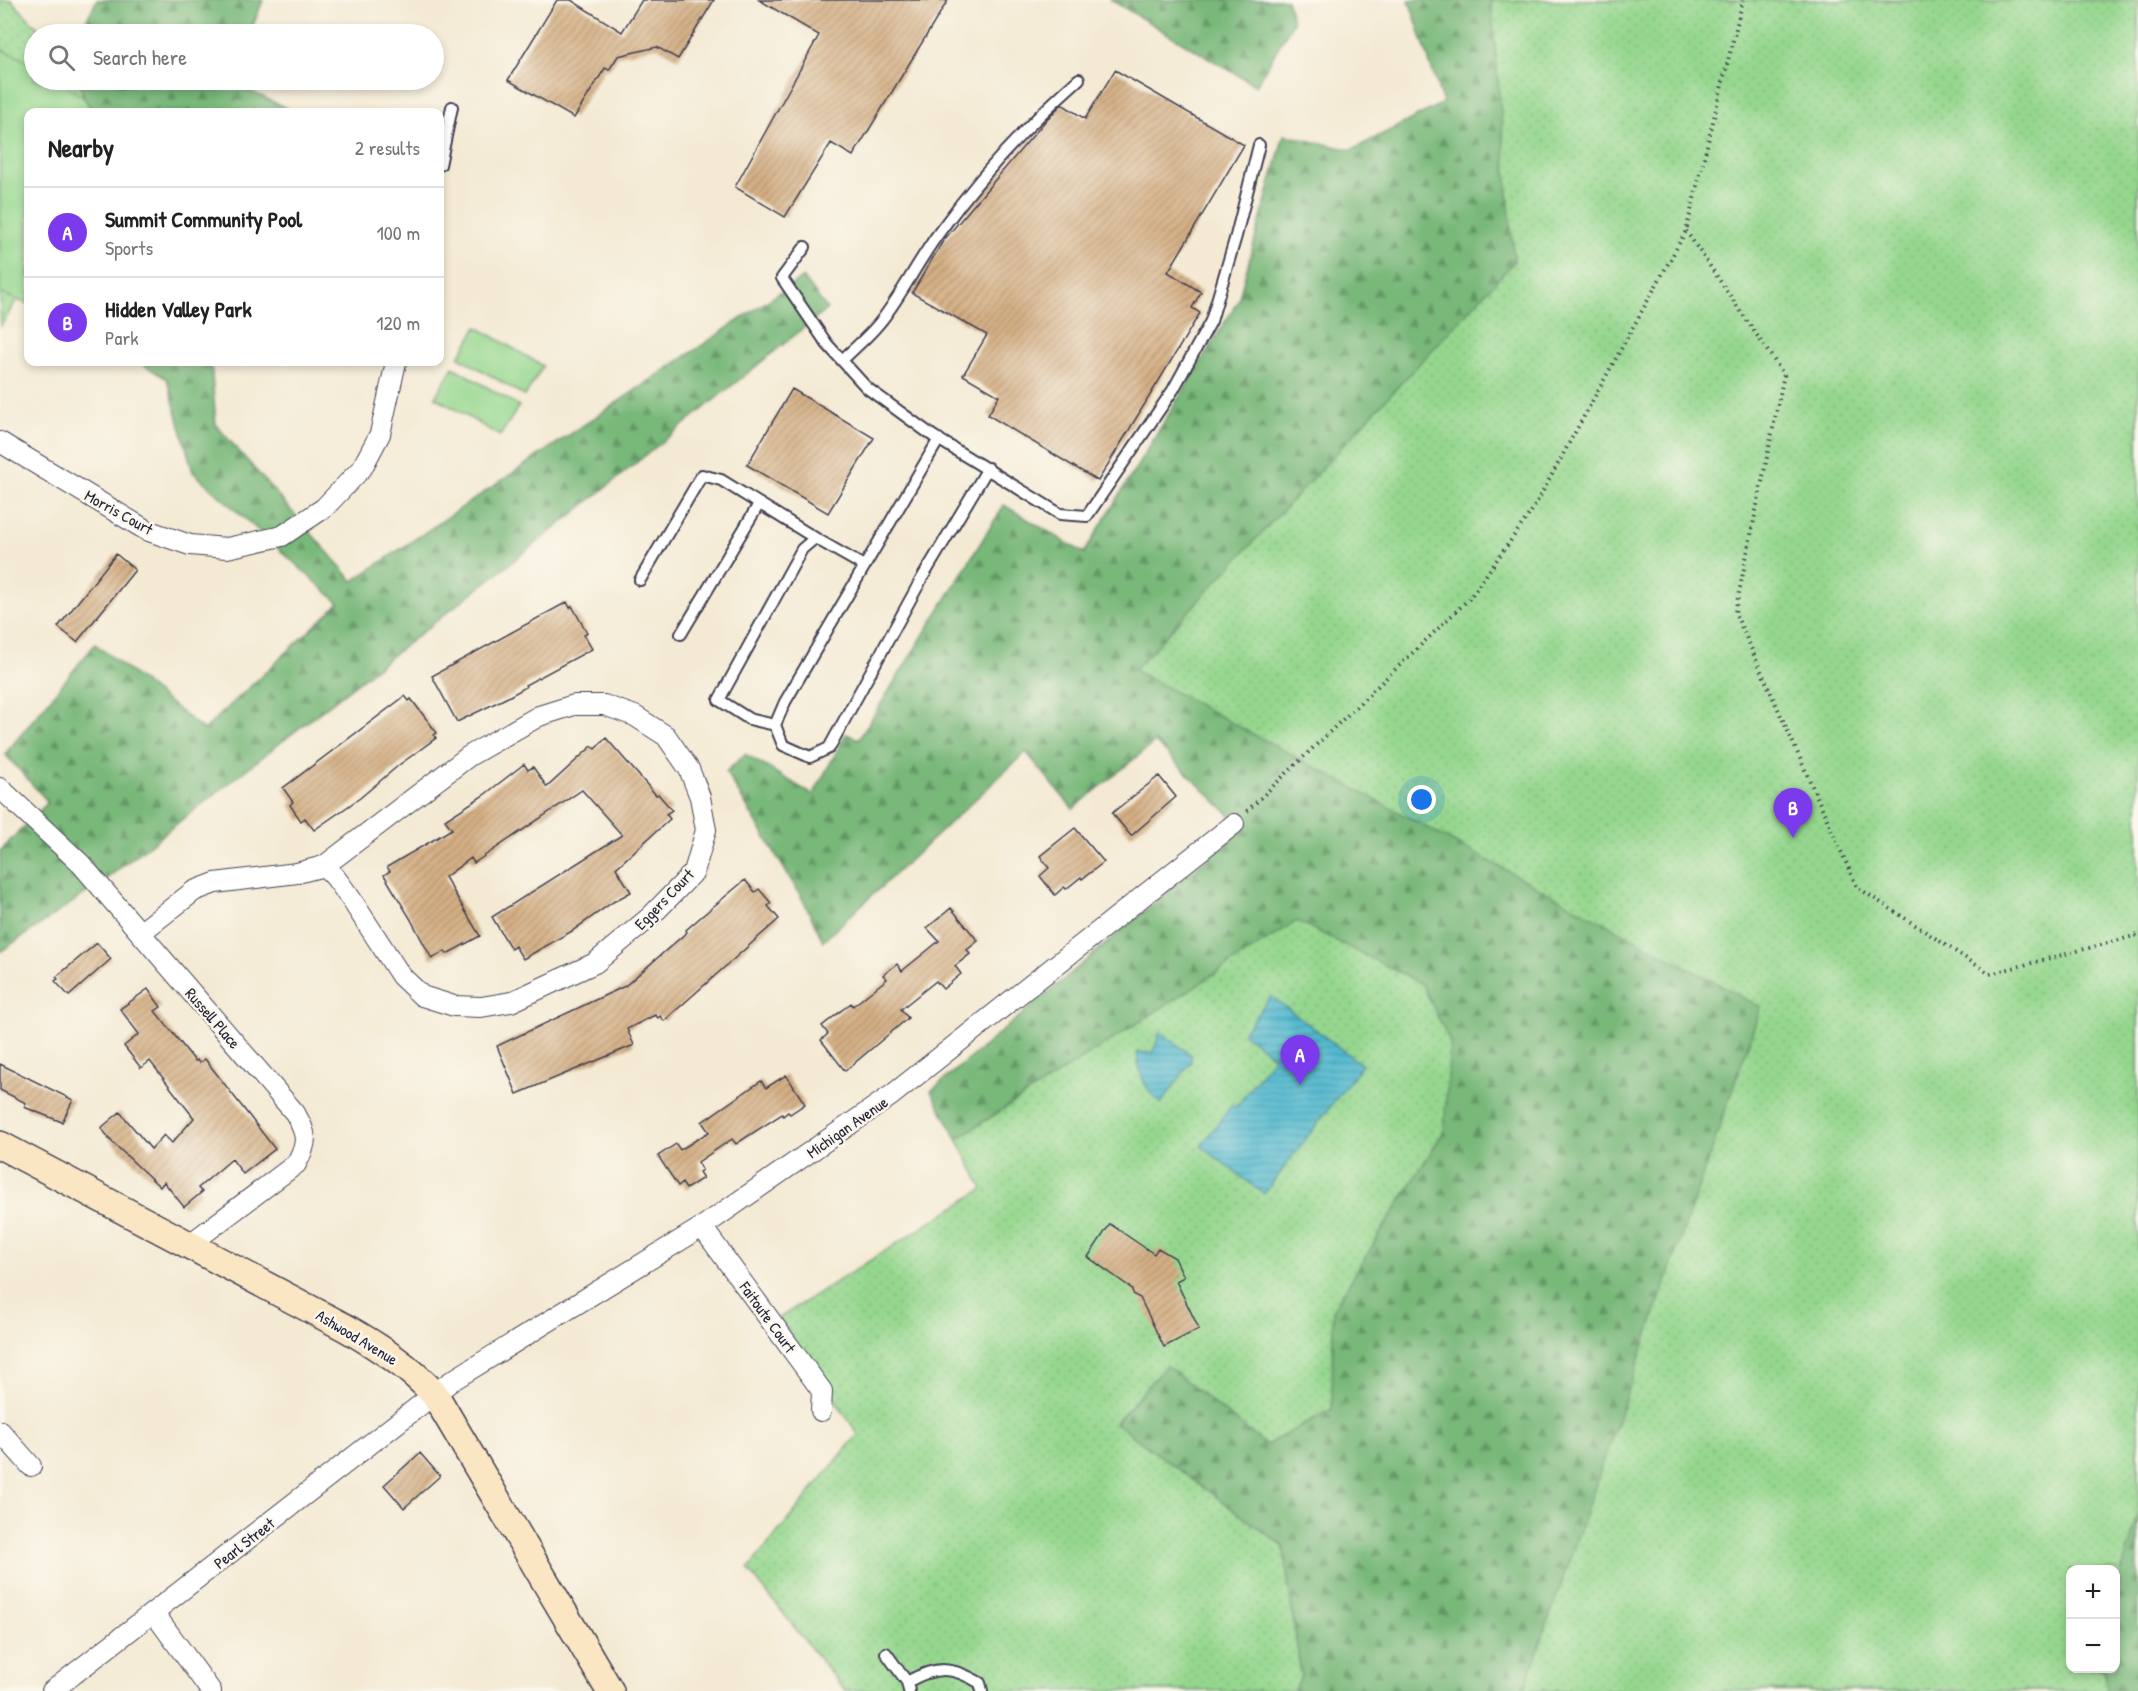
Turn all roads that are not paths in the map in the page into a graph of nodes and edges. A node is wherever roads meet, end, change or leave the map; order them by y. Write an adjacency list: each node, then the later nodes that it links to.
1 (1078, 79): 6 (lane)
2 (452, 107): 4 (lane)
3 (1259, 145): 10 (lane)
4 (444, 146)
5 (805, 247): 6 (lane)
6 (842, 360): 8 (lane)
7 (395, 366): 9 (street, Morris Court)
8 (939, 439): 10 (lane); 13 (lane)
9 (0, 442)
10 (988, 468): 16 (lane)
11 (759, 504): 12 (lane); 14 (lane); 15 (lane)
12 (815, 538): 13 (lane); 16 (lane)
13 (864, 566): 16 (lane)
14 (640, 580)
15 (681, 634)
16 (775, 725)
17 (0, 788): 20 (street, Russell Place)
18 (1234, 824): 22 (street, Michigan Avenue)
19 (324, 866): 19 (street, Eggers Court); 20 (street, Eggers Court)
20 (140, 933): 23 (street, Russell Place)
21 (0, 1145): 23 (street, Ashwood Avenue)
22 (702, 1227): 24 (street, Michigan Avenue); 25 (street, Faitoute Court)
23 (190, 1244): 24 (street, Ashwood Avenue)
24 (435, 1395): 28 (street, Pearl Street); 33 (street, Ashwood Avenue)
25 (821, 1411)
26 (0, 1431): 27 (street)
27 (32, 1466)
28 (154, 1613): 31 (street, Pearl Street); 32 (street)
29 (886, 1653): 30 (lane)
30 (908, 1686): 34 (lane)
31 (52, 1691)
32 (211, 1691)
33 (610, 1691)
34 (982, 1691)

